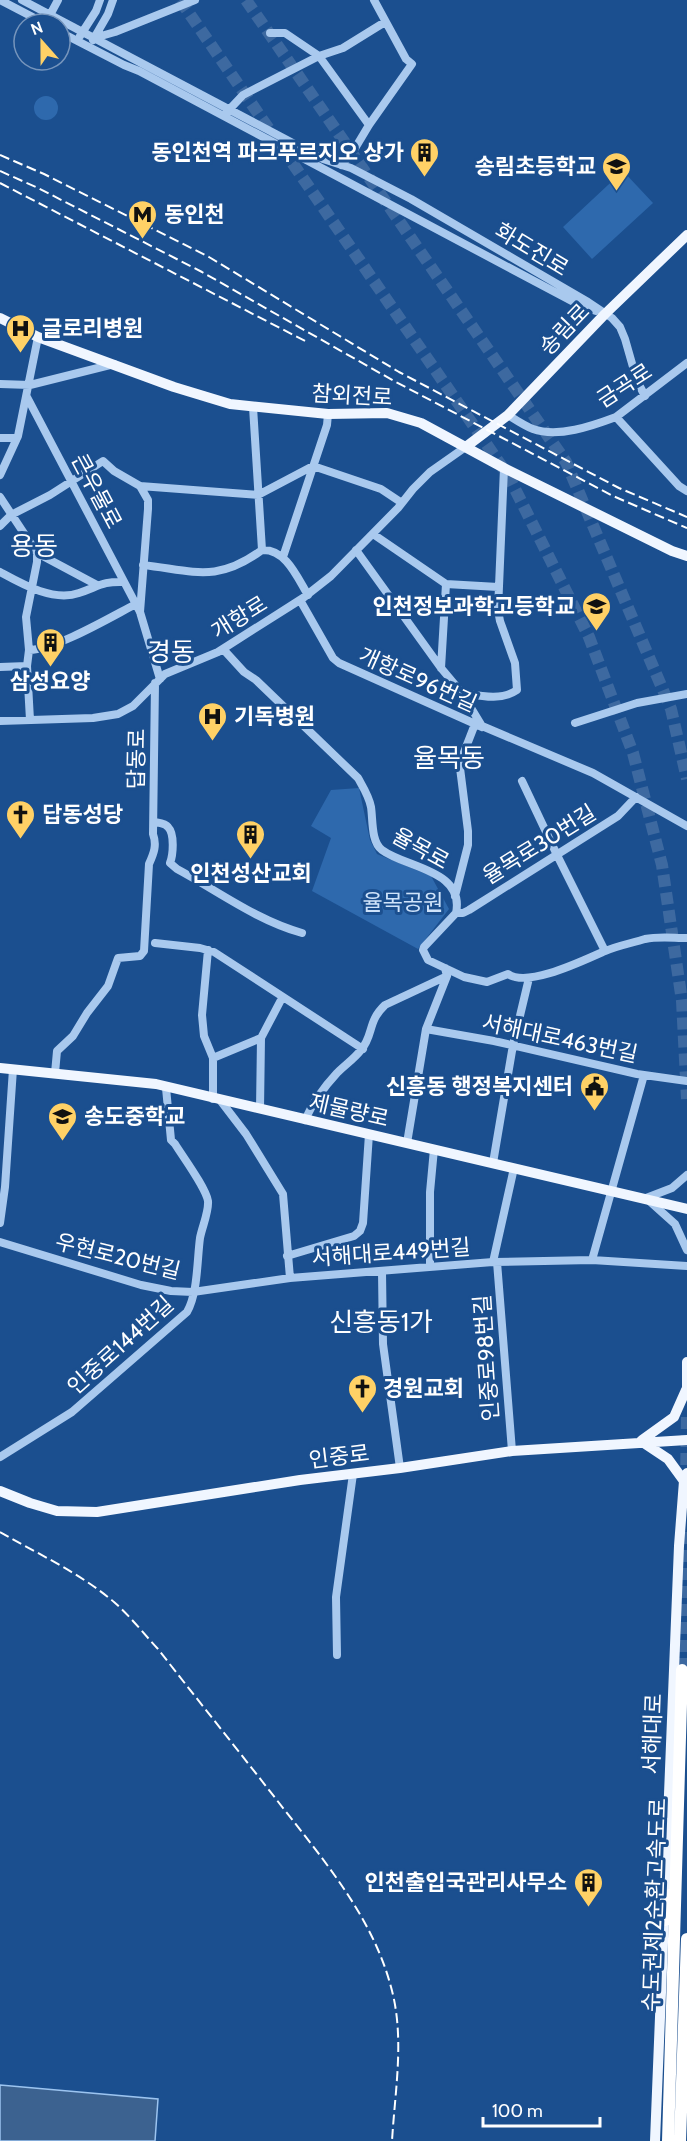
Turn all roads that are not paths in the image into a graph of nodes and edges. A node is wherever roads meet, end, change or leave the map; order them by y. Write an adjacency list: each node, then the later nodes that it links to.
1 (0, 0): 7 (street)
2 (22, 0): 8 (street, 화도진로)
3 (100, 0): 11 (street)
4 (113, 0): 14 (street)
5 (195, 0): 14 (street)
6 (374, 0): 9 (street)
7 (23, 12)
8 (44, 12)
9 (385, 22): 17 (street); 19 (street)
10 (72, 27): 11 (street, 화도진로)
11 (82, 32): 14 (street, 화도진로); 15 (street)
12 (270, 33): 17 (street)
13 (72, 38): 15 (street, 화도진로)
14 (94, 38): 16 (street); 18 (street, 화도진로)
15 (77, 40): 16 (street, 화도진로)
16 (89, 47): 18 (street, 화도진로)
17 (319, 56): 18 (street); 19 (street)
18 (227, 113): 20 (street, 화도진로); 22 (street, 화도진로)
19 (369, 125): 20 (street)
20 (341, 165): 22 (street, 화도진로)
21 (687, 236): 22 (main road, 송림로)
22 (605, 314): 29 (street); 33 (main road, 송림로)
23 (0, 318): 24 (main road, 참외전로)
24 (38, 337): 26 (main road, 참외전로); 28 (street)
25 (687, 363): 29 (street, 금곡로)
26 (114, 364): 28 (street); 31 (main road, 참외전로)
27 (0, 384): 28 (street)
28 (30, 385): 30 (street)
29 (645, 396): 34 (street, 금곡로)
30 (27, 397): 36 (street); 41 (street, 큰우물로)
31 (253, 407): 32 (main road, 참외전로); 44 (street)
32 (328, 414): 37 (main road, 참외전로); 38 (street)
33 (508, 415): 34 (street, 금곡로); 37 (main road, 송림로)
34 (616, 417): 43 (street)
35 (0, 438): 36 (street)
36 (17, 438): 40 (street)
37 (467, 446): 39 (main road, 참외전로); 46 (street, 개항로)
38 (313, 466): 44 (street); 46 (street); 55 (street)
39 (504, 468): 52 (main road, 참외전로); 62 (street)
40 (0, 475)
41 (71, 482): 42 (street); 47 (street); 59 (street, 큰우물로)
42 (140, 486): 44 (street); 56 (street, 큰우물로)
43 (687, 491)
44 (258, 495): 50 (street)
45 (0, 497): 47 (street)
46 (402, 503): 49 (street, 개항로)
47 (11, 515): 48 (street); 53 (street)
48 (0, 526)
49 (373, 534): 51 (street, 개항로); 60 (street)
50 (262, 550): 55 (street); 56 (street)
51 (356, 550): 64 (street, 개항로); 71 (street)
52 (672, 550): 54 (main road, 참외전로); 57 (main road)
53 (37, 553): 61 (street); 63 (street)
54 (687, 556)
55 (283, 557): 64 (street)
56 (143, 565): 66 (street, 큰우물로)
57 (687, 565)
58 (0, 572): 63 (street)
59 (124, 582): 61 (street); 66 (street, 큰우물로)
60 (446, 584): 62 (street); 71 (street)
61 (97, 585): 63 (street)
62 (498, 586): 73 (street)
63 (32, 588): 68 (street)
64 (308, 594): 65 (street, 개항로)
65 (300, 600): 67 (street, 개항로); 78 (street, 개항로96번길)
66 (138, 608): 68 (street); 72 (street, 큰우물로)
67 (223, 649): 72 (street, 개항로); 85 (street, 율목로)
68 (29, 650): 69 (street)
69 (27, 666): 70 (street); 75 (street)
70 (0, 667)
71 (441, 669): 73 (street)
72 (158, 681): 75 (street, 개항로); 82 (street, 답동로)
73 (462, 693): 79 (street)
74 (687, 694): 77 (street)
75 (30, 720): 76 (street, 개항로)
76 (0, 721)
77 (575, 723)
78 (475, 724): 79 (street, 개항로96번길); 85 (street)
79 (485, 728): 81 (street, 개항로96번길)
80 (522, 781): 84 (street)
81 (636, 797): 83 (street, 개항로96번길); 84 (street, 율목로30번길)
82 (154, 822): 87 (street); 102 (street, 답동로)
83 (687, 826)
84 (557, 855): 86 (street, 율목로30번길); 91 (street)
85 (455, 896): 86 (street, 율목로)
86 (456, 913): 92 (street)
87 (302, 933)
88 (687, 938): 91 (street)
89 (155, 943): 90 (street)
90 (208, 950): 94 (street); 99 (street)
91 (605, 951): 93 (street)
92 (446, 972): 93 (street); 95 (street); 98 (street)
93 (529, 978): 97 (street)
94 (282, 998): 96 (street); 98 (street)
95 (426, 1029): 97 (street, 서해대로463번길); 110 (street)
96 (263, 1033): 99 (street); 107 (street)
97 (513, 1045): 103 (street, 서해대로463번길); 112 (street)
98 (363, 1048): 108 (street)
99 (213, 1058): 106 (street)
100 (0, 1068): 101 (main road, 제물량로)
101 (13, 1069): 102 (main road, 제물량로); 118 (street)
102 (55, 1073): 105 (main road, 제물량로)
103 (644, 1075): 104 (street, 서해대로463번길); 115 (street)
104 (687, 1081)
105 (166, 1088): 106 (main road, 제물량로); 128 (street, 인중로144번길)
106 (216, 1099): 107 (main road, 제물량로); 121 (street)
107 (260, 1110): 108 (main road, 제물량로)
108 (305, 1120): 109 (main road, 제물량로)
109 (369, 1134): 110 (main road, 제물량로); 121 (street)
110 (406, 1143): 111 (main road, 제물량로)
111 (434, 1149): 112 (main road, 제물량로); 125 (street)
112 (492, 1163): 113 (main road, 제물량로)
113 (514, 1168): 115 (main road, 제물량로); 123 (street, 인중로98번길)
114 (687, 1175): 116 (street)
115 (612, 1190): 116 (main road, 제물량로); 122 (street)
116 (646, 1198): 117 (main road, 제물량로); 120 (street)
117 (687, 1209)
118 (0, 1223)
119 (0, 1242): 128 (street, 우현로20번길)
120 (687, 1250)
121 (287, 1256): 127 (street)
122 (592, 1260): 123 (street, 서해대로449번길); 124 (street, 서해대로449번길)
123 (495, 1262): 125 (street, 서해대로449번길); 133 (street, 인중로98번길)
124 (687, 1266)
125 (430, 1267): 126 (street, 서해대로449번길)
126 (382, 1272): 127 (street, 서해대로449번길); 135 (street)
127 (290, 1278): 128 (street, 서해대로449번길)
128 (193, 1292): 134 (street, 인중로144번길)
129 (687, 1362): 130 (main road)
130 (687, 1392): 132 (main road)
131 (687, 1440): 132 (main road, 인중로)
132 (640, 1441): 133 (main road, 인중로); 137 (main road)
133 (512, 1451): 135 (main road, 인중로)
134 (0, 1457)
135 (400, 1468): 136 (main road, 인중로)
136 (353, 1474): 138 (main road, 인중로); 139 (street)
137 (686, 1477): 142 (main road, 서해대로)
138 (0, 1491)
139 (337, 1655)
140 (682, 1670): 141 (highway, 수도권제2순환고속도로)
141 (677, 1829): 142 (highway); 144 (highway, 수도권제2순환고속도로)
142 (664, 1920): 145 (main road, 서해대로)
143 (687, 1939): 144 (highway, 수도권제2순환고속도로)
144 (674, 2124): 146 (highway, 수도권제2순환고속도로); 147 (highway, 수도권제2순환고속도로)
145 (655, 2141)
146 (668, 2141)
147 (680, 2141)

